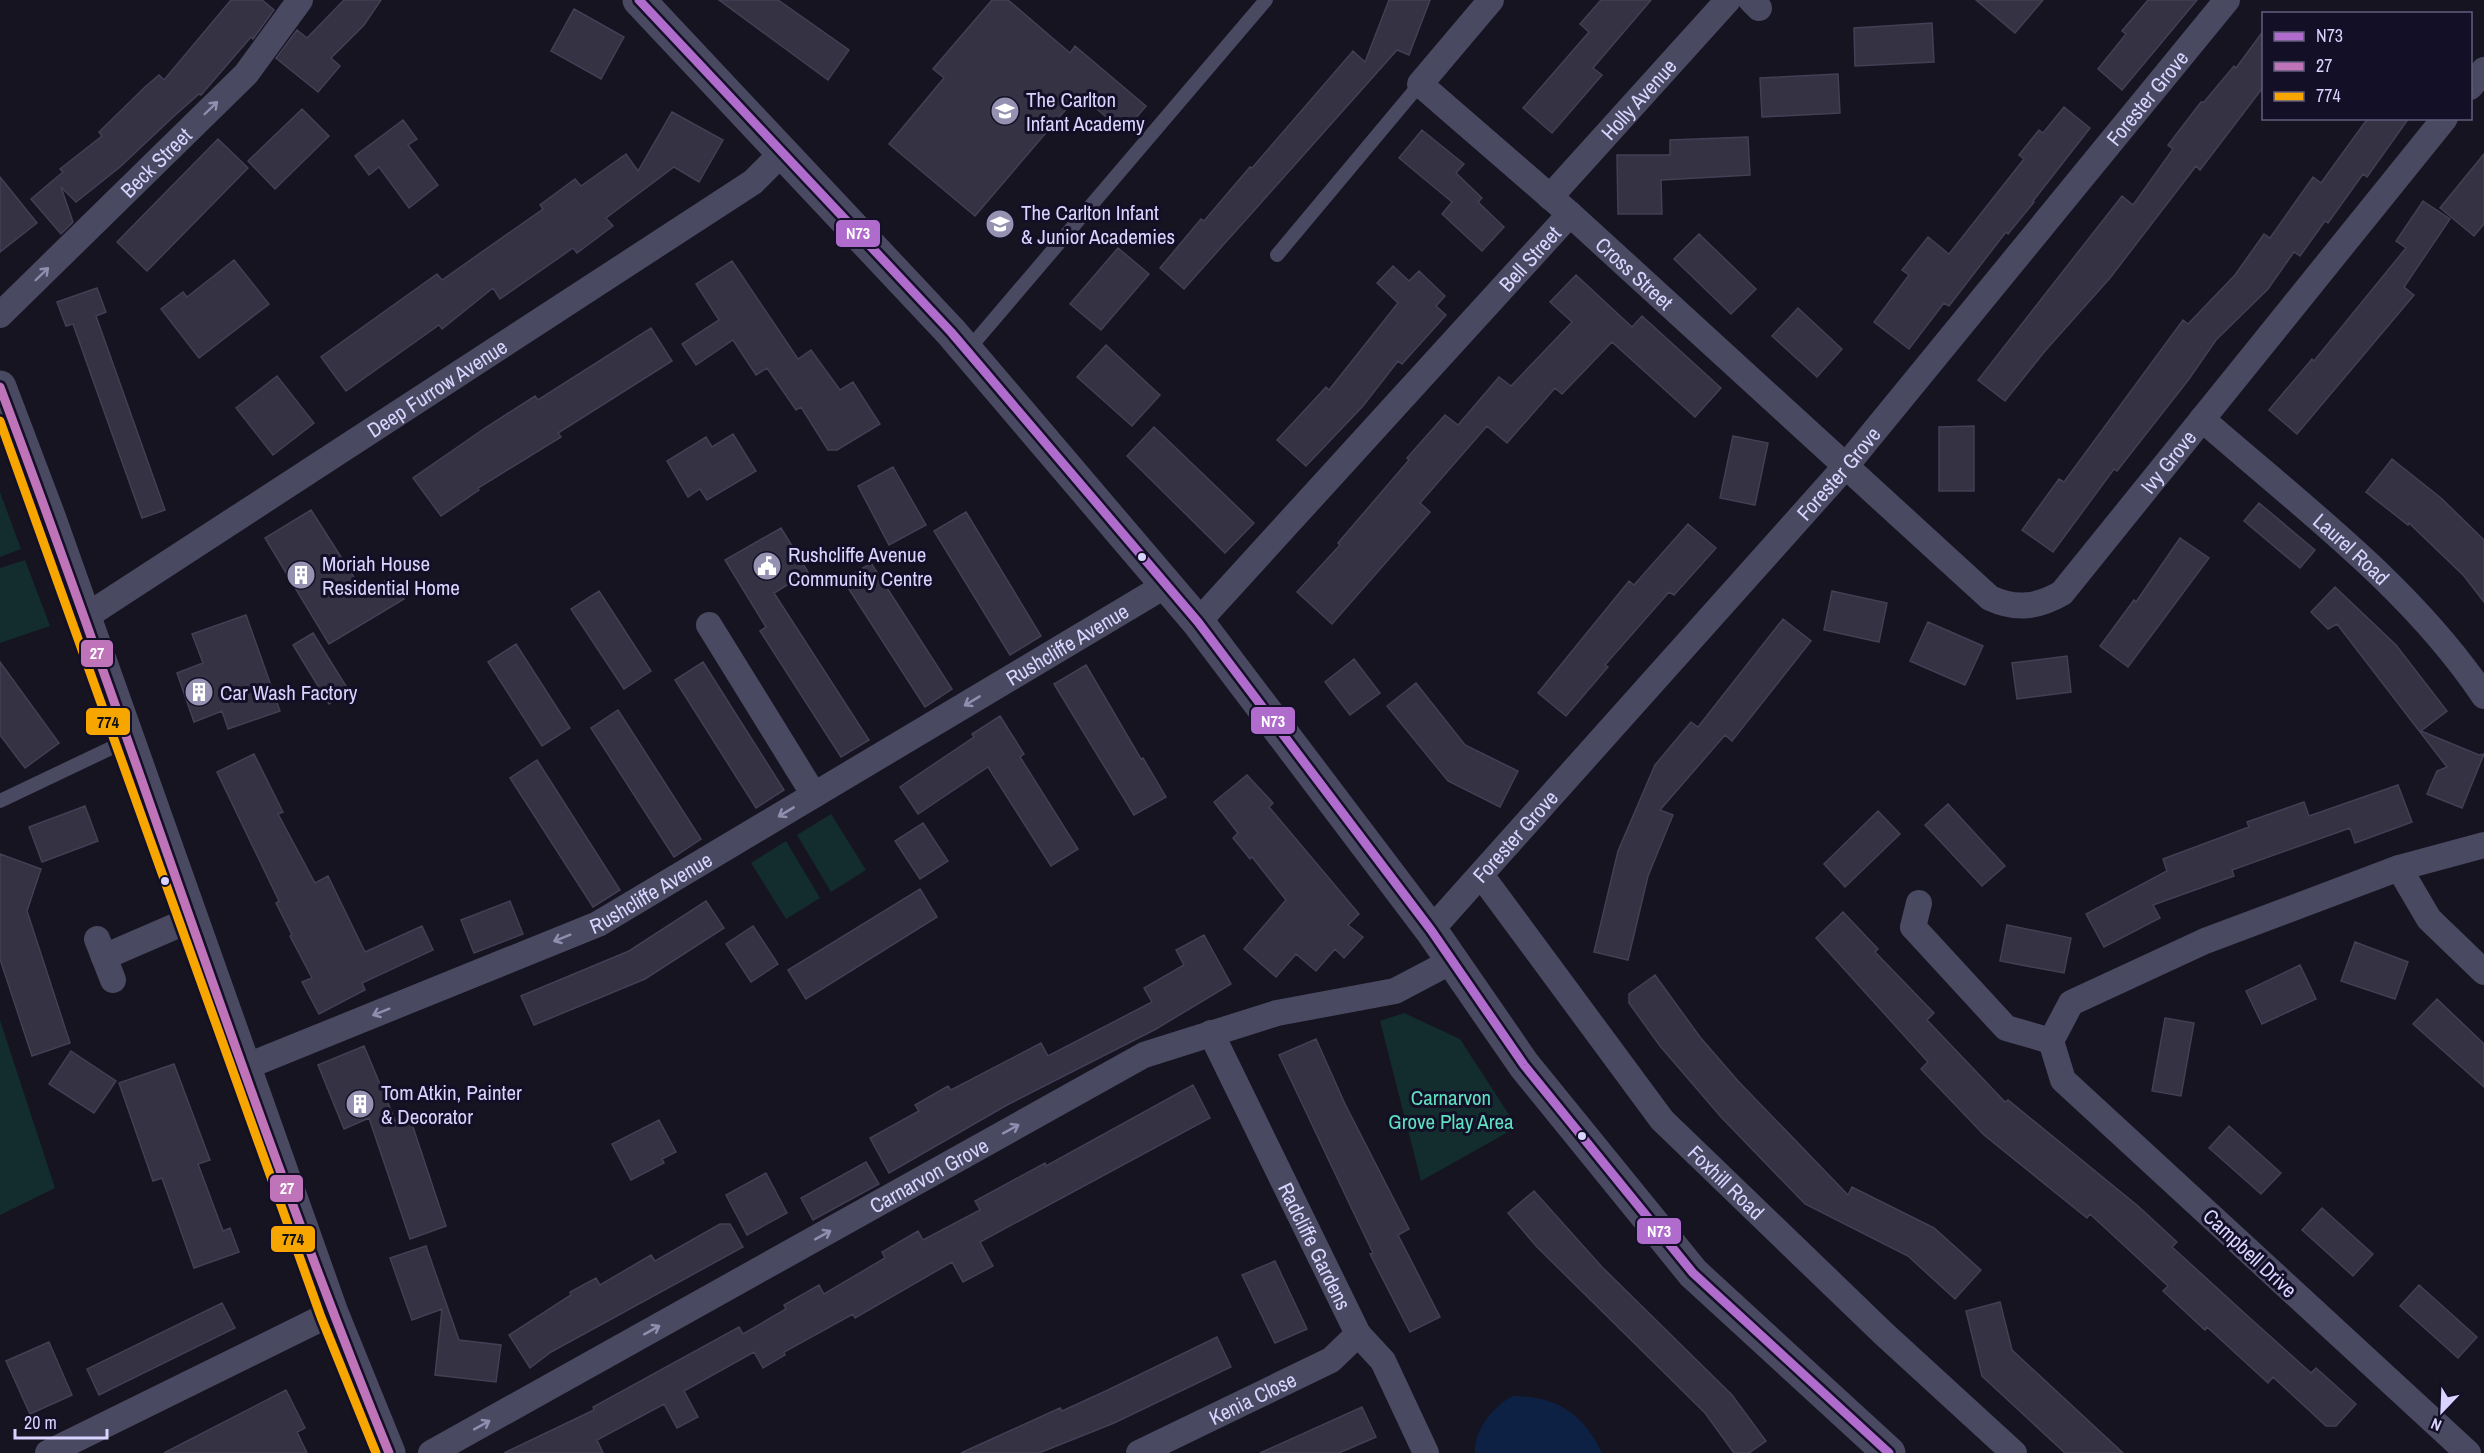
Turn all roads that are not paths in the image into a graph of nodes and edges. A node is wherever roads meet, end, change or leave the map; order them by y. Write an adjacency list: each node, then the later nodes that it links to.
1 (300, 0): 15 (street, Beck Street, one-way to 1)
2 (639, 0): 11 (street)
3 (1266, 0): 16 (lane)
4 (1491, 0): 8 (street)
5 (1728, 0): 12 (street, Holly Avenue)
6 (2228, 0): 19 (street, Forester Grove)
7 (2484, 70): 9 (street)
8 (1420, 84): 12 (street, Cross Street); 14 (lane)
9 (2472, 85)
10 (2443, 120): 18 (street, Ivy Grove)
11 (784, 151): 16 (street); 21 (street, Deep Furrow Avenue)
12 (1550, 197): 13 (street, Cross Street)
13 (1570, 214): 19 (street, Cross Street); 22 (street, Bell Street)
14 (1277, 255)
15 (0, 315)
16 (967, 351): 20 (street)
17 (0, 387): 21 (street)
18 (2202, 419): 19 (street, Ivy Grove); 24 (street, Laurel Road)
19 (1845, 467): 30 (street, Forester Grove)
20 (1166, 585): 22 (street); 26 (street, Rushcliffe Avenue, one-way to 26)
21 (84, 617): 25 (street)
22 (1198, 622): 33 (street)
23 (709, 625): 26 (street)
24 (2484, 696)
25 (128, 740): 27 (lane); 32 (street)
26 (814, 795): 39 (street, Rushcliffe Avenue, one-way to 39)
27 (0, 801)
28 (2484, 845): 29 (street)
29 (2399, 868): 36 (street); 38 (street)
30 (1481, 875): 33 (street, Forester Grove); 48 (street, Foxhill Road)
31 (1919, 903): 38 (street)
32 (192, 920): 34 (street); 39 (street)
33 (1431, 930): 35 (street)
34 (104, 958)
35 (1452, 961): 37 (street, Carnarvon Grove); 47 (street)
36 (2484, 972)
37 (1211, 1033): 41 (street, Radcliffe Gardens); 44 (street, Carnarvon Grove, one-way to 37)
38 (2051, 1041): 49 (street, Campbell Drive)
39 (244, 1067): 40 (street)
40 (332, 1313): 42 (street); 43 (street)
41 (1358, 1334): 45 (street, Kenia Close); 46 (street, Radcliffe Gardens)
42 (48, 1453)
43 (388, 1453)
44 (431, 1453)
45 (1139, 1453)
46 (1426, 1453)
47 (1889, 1453)
48 (2014, 1453)
49 (2468, 1453)

